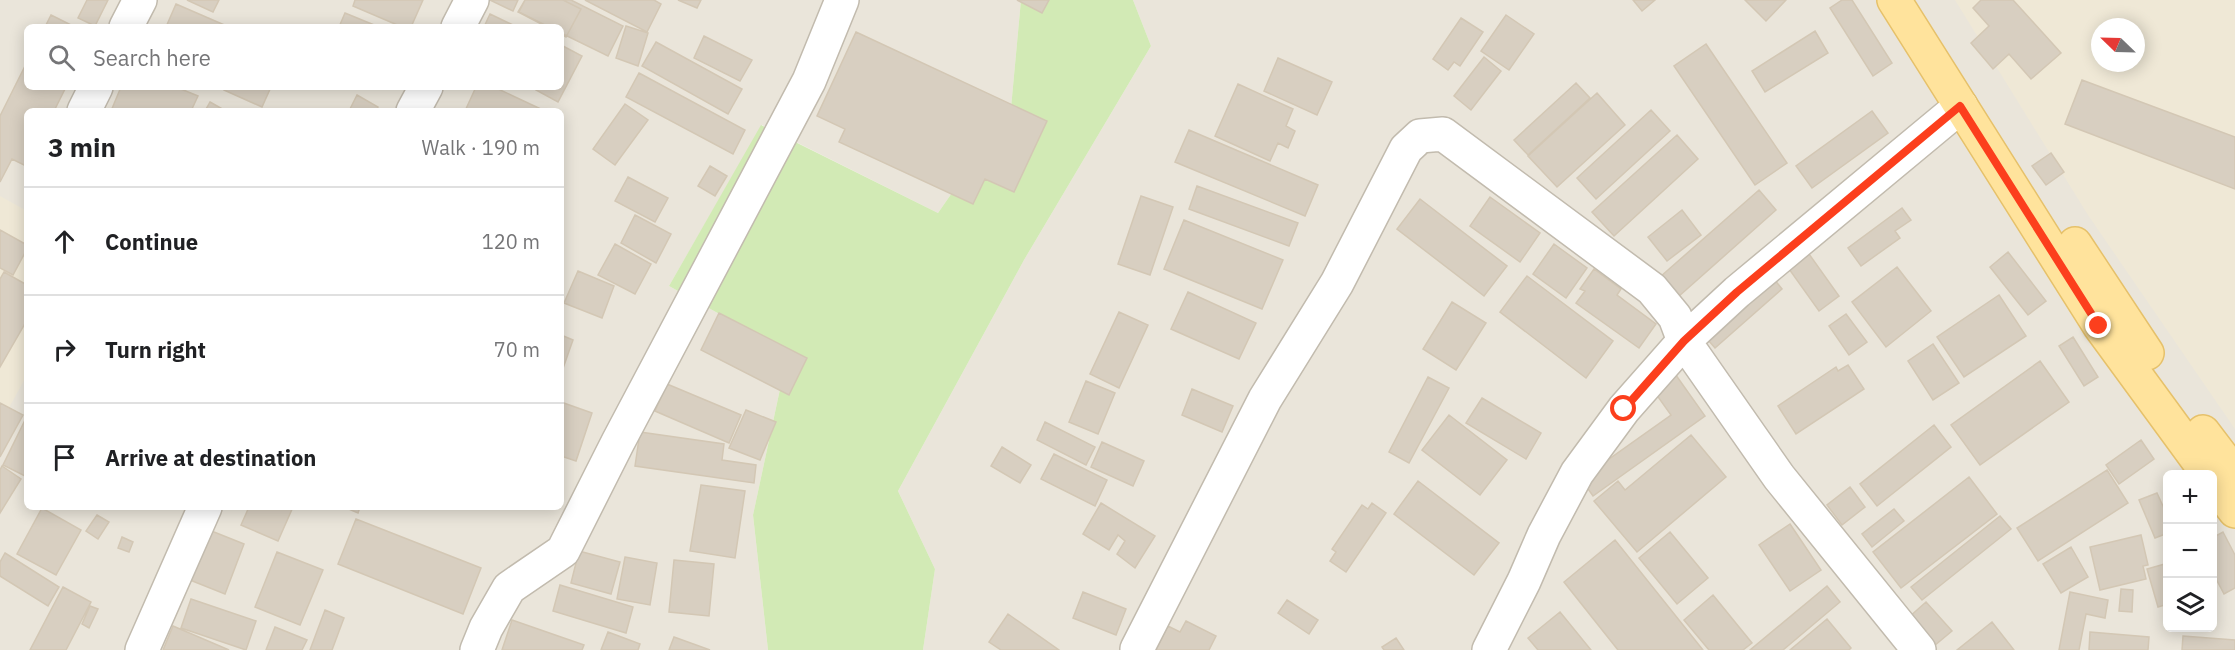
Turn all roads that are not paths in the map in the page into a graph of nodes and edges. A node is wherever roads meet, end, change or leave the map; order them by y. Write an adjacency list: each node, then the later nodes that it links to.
1 (140, 0): 6 (street)
2 (472, 0): 7 (street)
3 (842, 0): 20 (street)
4 (1894, 0): 10 (main road)
5 (1920, 0): 15 (main road)
6 (128, 24)
7 (460, 24)
8 (94, 90): 11 (street)
9 (424, 90): 12 (street)
10 (1960, 106): 13 (street); 14 (main road)
11 (86, 108)
12 (415, 108)
13 (1684, 341): 21 (street); 22 (street); 23 (street)
14 (2205, 470)
15 (2235, 474)
16 (2217, 487): 18 (main road)
17 (205, 510): 19 (street)
18 (2235, 511)
19 (142, 650)
20 (477, 650)
21 (1137, 650)
22 (1489, 650)
23 (1919, 650)

